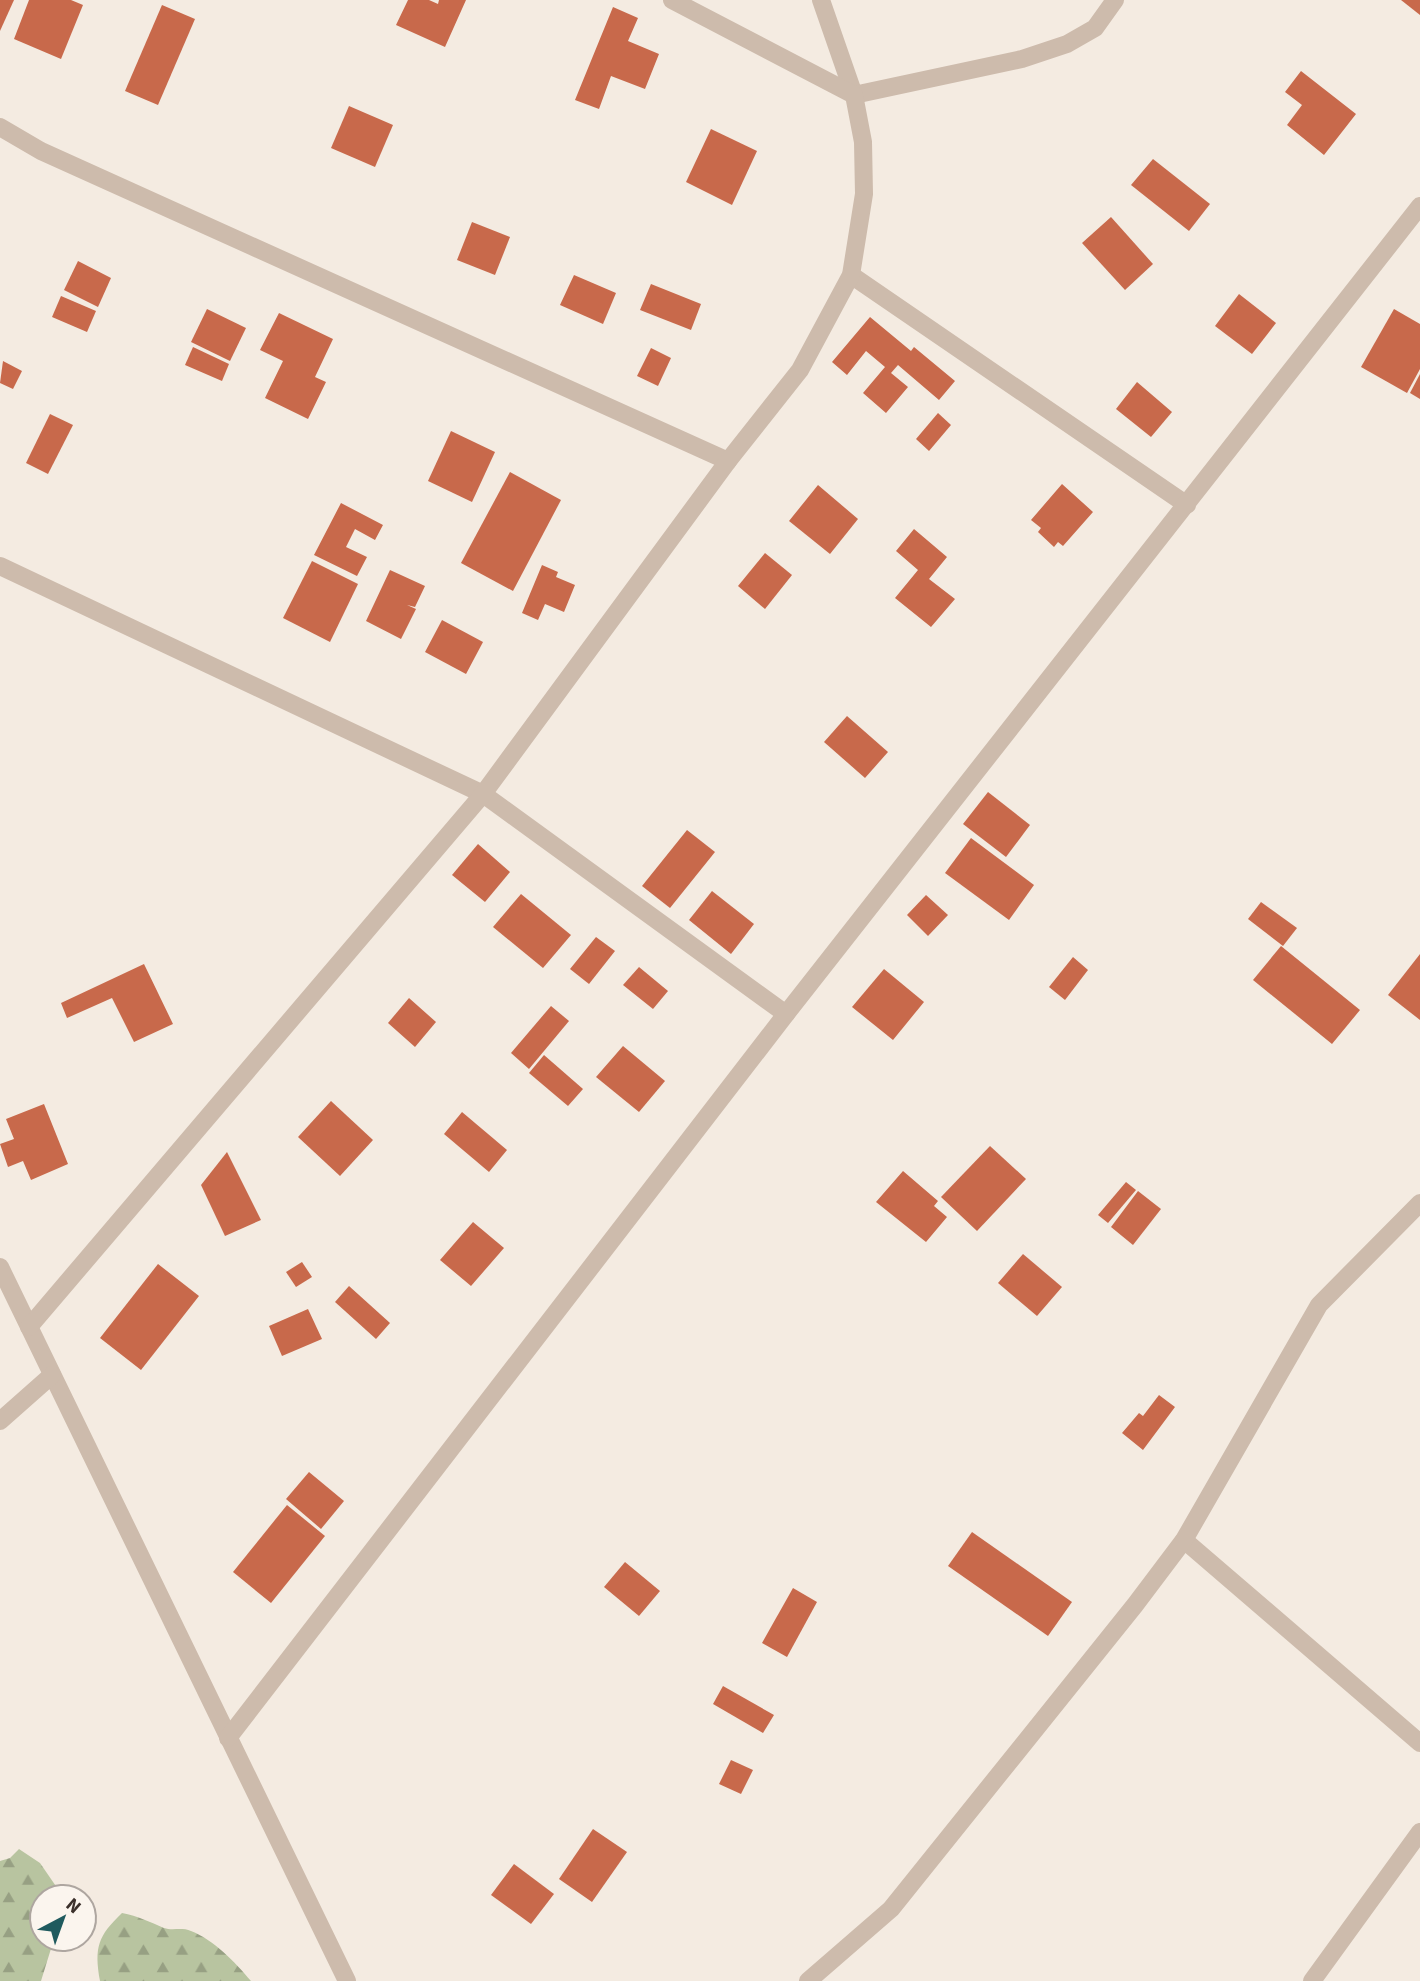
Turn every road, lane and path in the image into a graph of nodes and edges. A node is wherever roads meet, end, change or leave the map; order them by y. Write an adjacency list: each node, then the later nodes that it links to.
1 (672, 0): 4 (street)
2 (821, 0): 5 (street)
3 (1115, 0): 5 (street)
4 (695, 4): 5 (street)
5 (854, 95): 8 (street)
6 (0, 127): 9 (street)
7 (1420, 206): 10 (street)
8 (851, 275): 9 (street); 10 (street)
9 (728, 461): 12 (street)
10 (1187, 505): 13 (street)
11 (0, 566): 12 (street)
12 (484, 794): 13 (street); 16 (street)
13 (786, 1014): 20 (street)
14 (1420, 1203): 19 (street)
15 (0, 1267): 16 (street)
16 (29, 1327): 17 (street)
17 (52, 1375): 18 (street); 20 (street)
18 (0, 1421)
19 (1184, 1540): 21 (street); 24 (street)
20 (229, 1738): 23 (street)
21 (1420, 1743)
22 (1420, 1832): 25 (street)
23 (347, 1981)
24 (808, 1981)
25 (1312, 1981)

